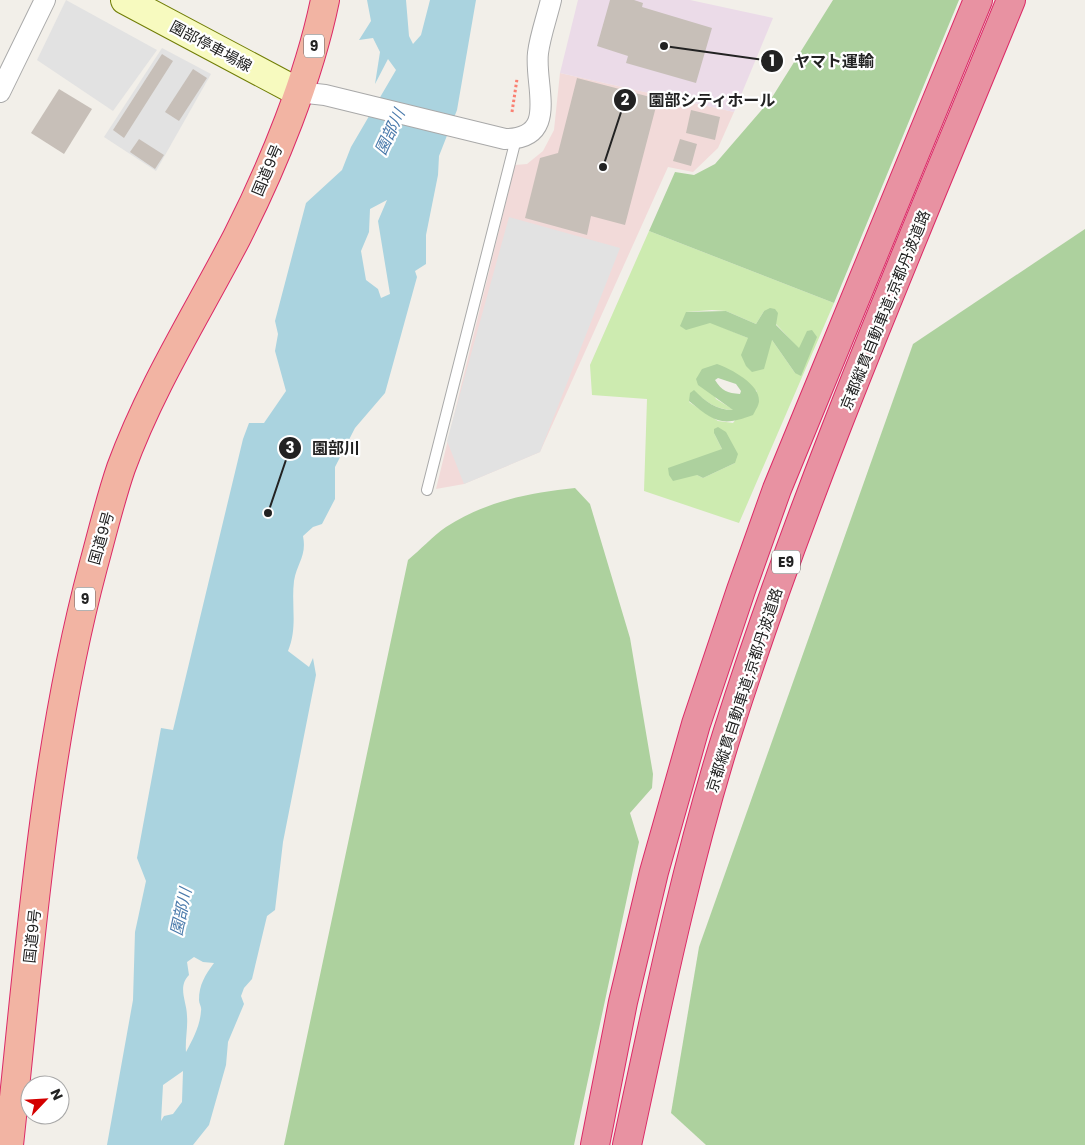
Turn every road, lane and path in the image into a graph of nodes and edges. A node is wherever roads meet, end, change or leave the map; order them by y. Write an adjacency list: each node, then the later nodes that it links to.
1 (45, 0): 7 (street)
2 (124, 0): 8 (main road, 園部停車場線)
3 (325, 0): 8 (highway, 国道9号 / 9)
4 (551, 0): 9 (street)
5 (978, 0): 12 (highway, 京都縦貫自動車道;京都丹波道路 / E9)
6 (1011, 0): 13 (highway, 京都縦貫自動車道;京都丹波道路 / E9)
7 (0, 92)
8 (298, 92): 9 (street); 11 (highway, 国道9号 / 9)
9 (516, 139): 10 (lane)
10 (428, 490)
11 (9, 1145)
12 (595, 1145)
13 (627, 1145)

